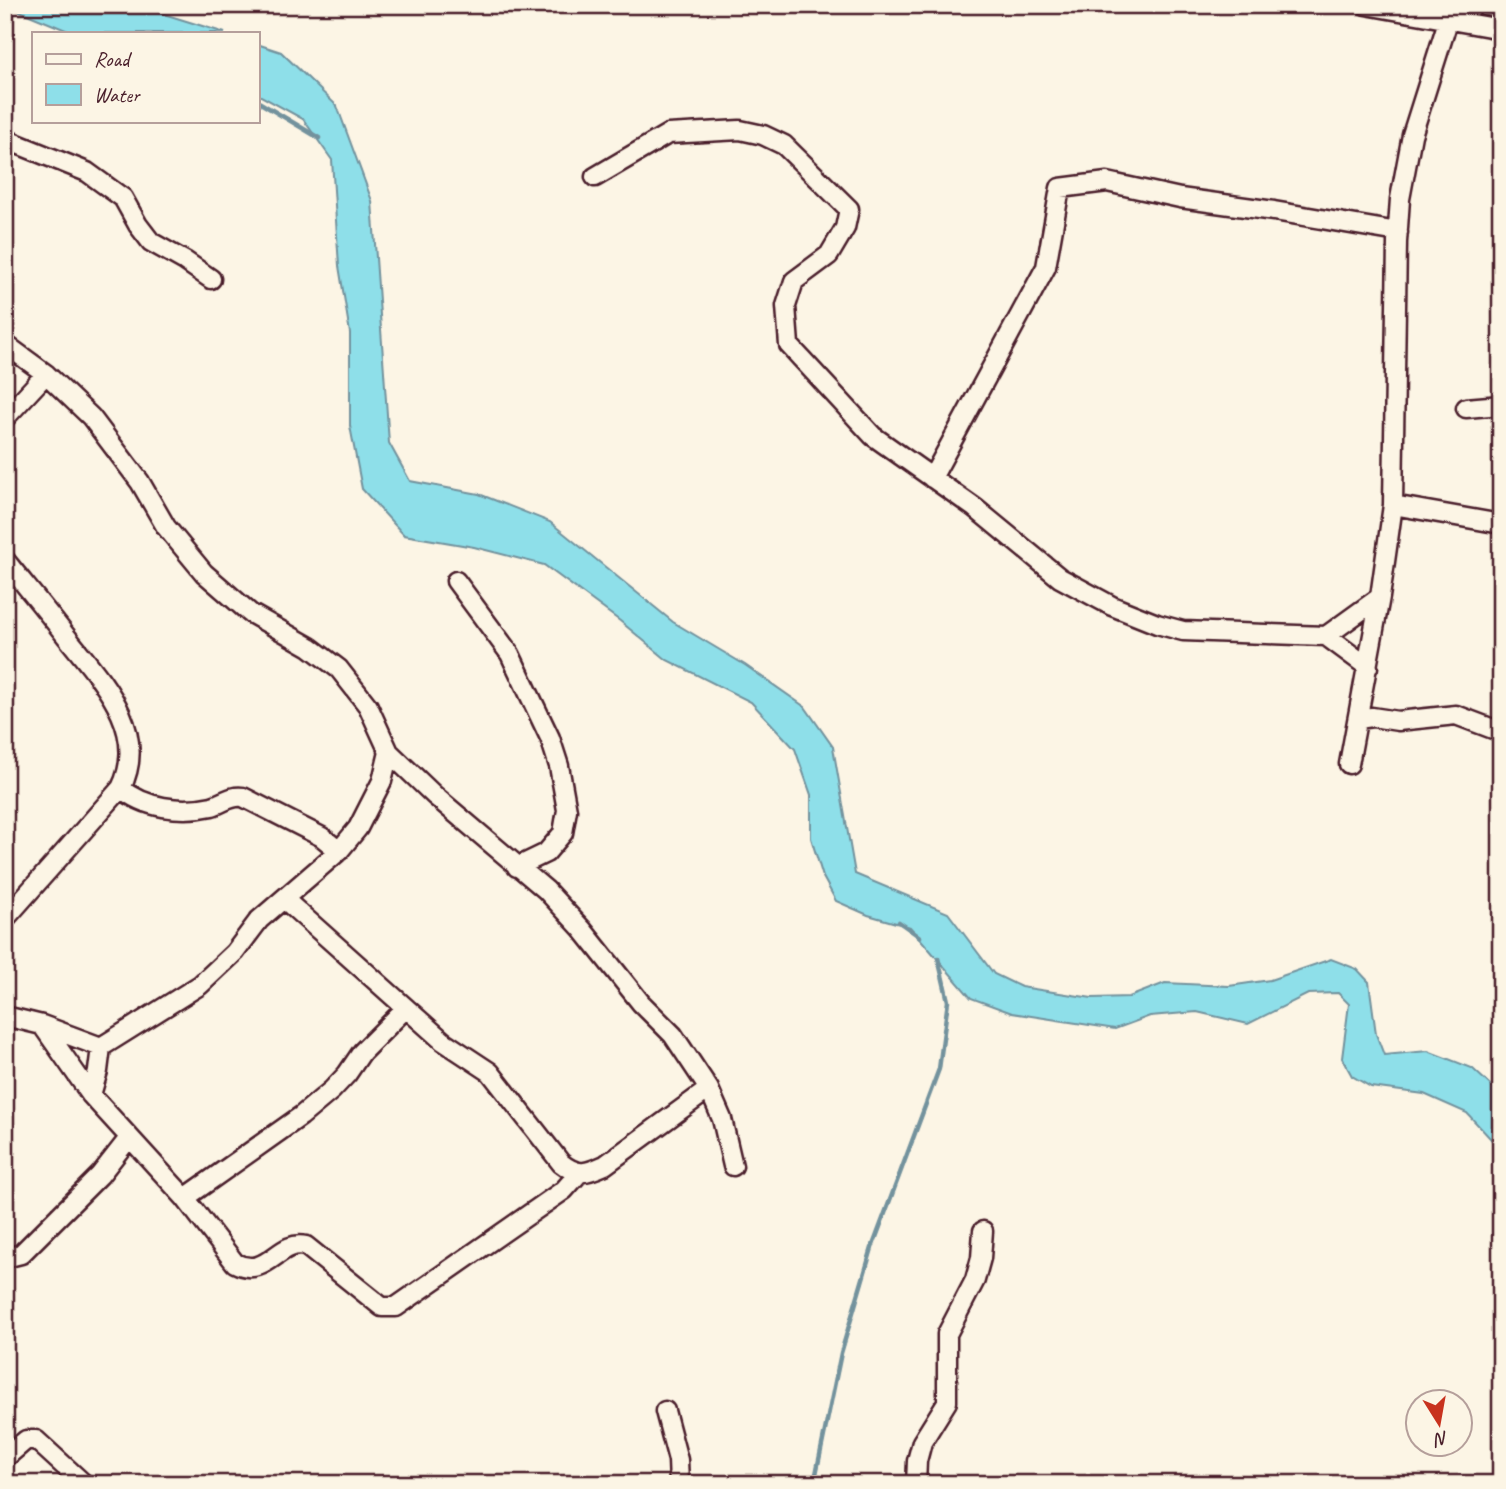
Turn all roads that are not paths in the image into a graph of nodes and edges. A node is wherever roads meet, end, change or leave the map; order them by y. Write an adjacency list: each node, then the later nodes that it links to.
1 (1366, 5): 2 (street)
2 (1450, 13): 3 (street); 6 (street)
3 (1501, 29)
4 (5, 139): 7 (street)
5 (596, 177): 13 (street)
6 (1398, 232): 13 (street); 14 (street)
7 (211, 279)
8 (5, 344): 9 (street)
9 (46, 374): 12 (street); 23 (street)
10 (1501, 405): 11 (street)
11 (1466, 408)
12 (5, 418)
13 (932, 478): 19 (street)
14 (1393, 505): 15 (street); 18 (street)
15 (1501, 524)
16 (5, 559): 25 (street)
17 (456, 581): 27 (street)
18 (1380, 597): 19 (street); 20 (street)
19 (1326, 636): 20 (street)
20 (1368, 667): 21 (street)
21 (1358, 719): 22 (street); 24 (street)
22 (1501, 732)
23 (388, 752): 26 (street); 27 (street)
24 (1349, 764)
25 (121, 788): 26 (street); 29 (street)
26 (339, 851): 28 (street)
27 (517, 867): 34 (street)
28 (285, 899): 30 (street); 33 (street)
29 (5, 919)
30 (406, 1008): 38 (street); 39 (street)
31 (5, 1016): 32 (street)
32 (42, 1025): 33 (street); 35 (street)
33 (101, 1047): 35 (street)
34 (709, 1088): 37 (street); 38 (street)
35 (91, 1095): 36 (street)
36 (128, 1138): 39 (street); 41 (street)
37 (733, 1166)
38 (580, 1172): 39 (street)
39 (185, 1198)
40 (983, 1231): 46 (street)
41 (5, 1258)
42 (665, 1411): 45 (street)
43 (5, 1458): 44 (street)
44 (84, 1484)
45 (679, 1484)
46 (916, 1484)

